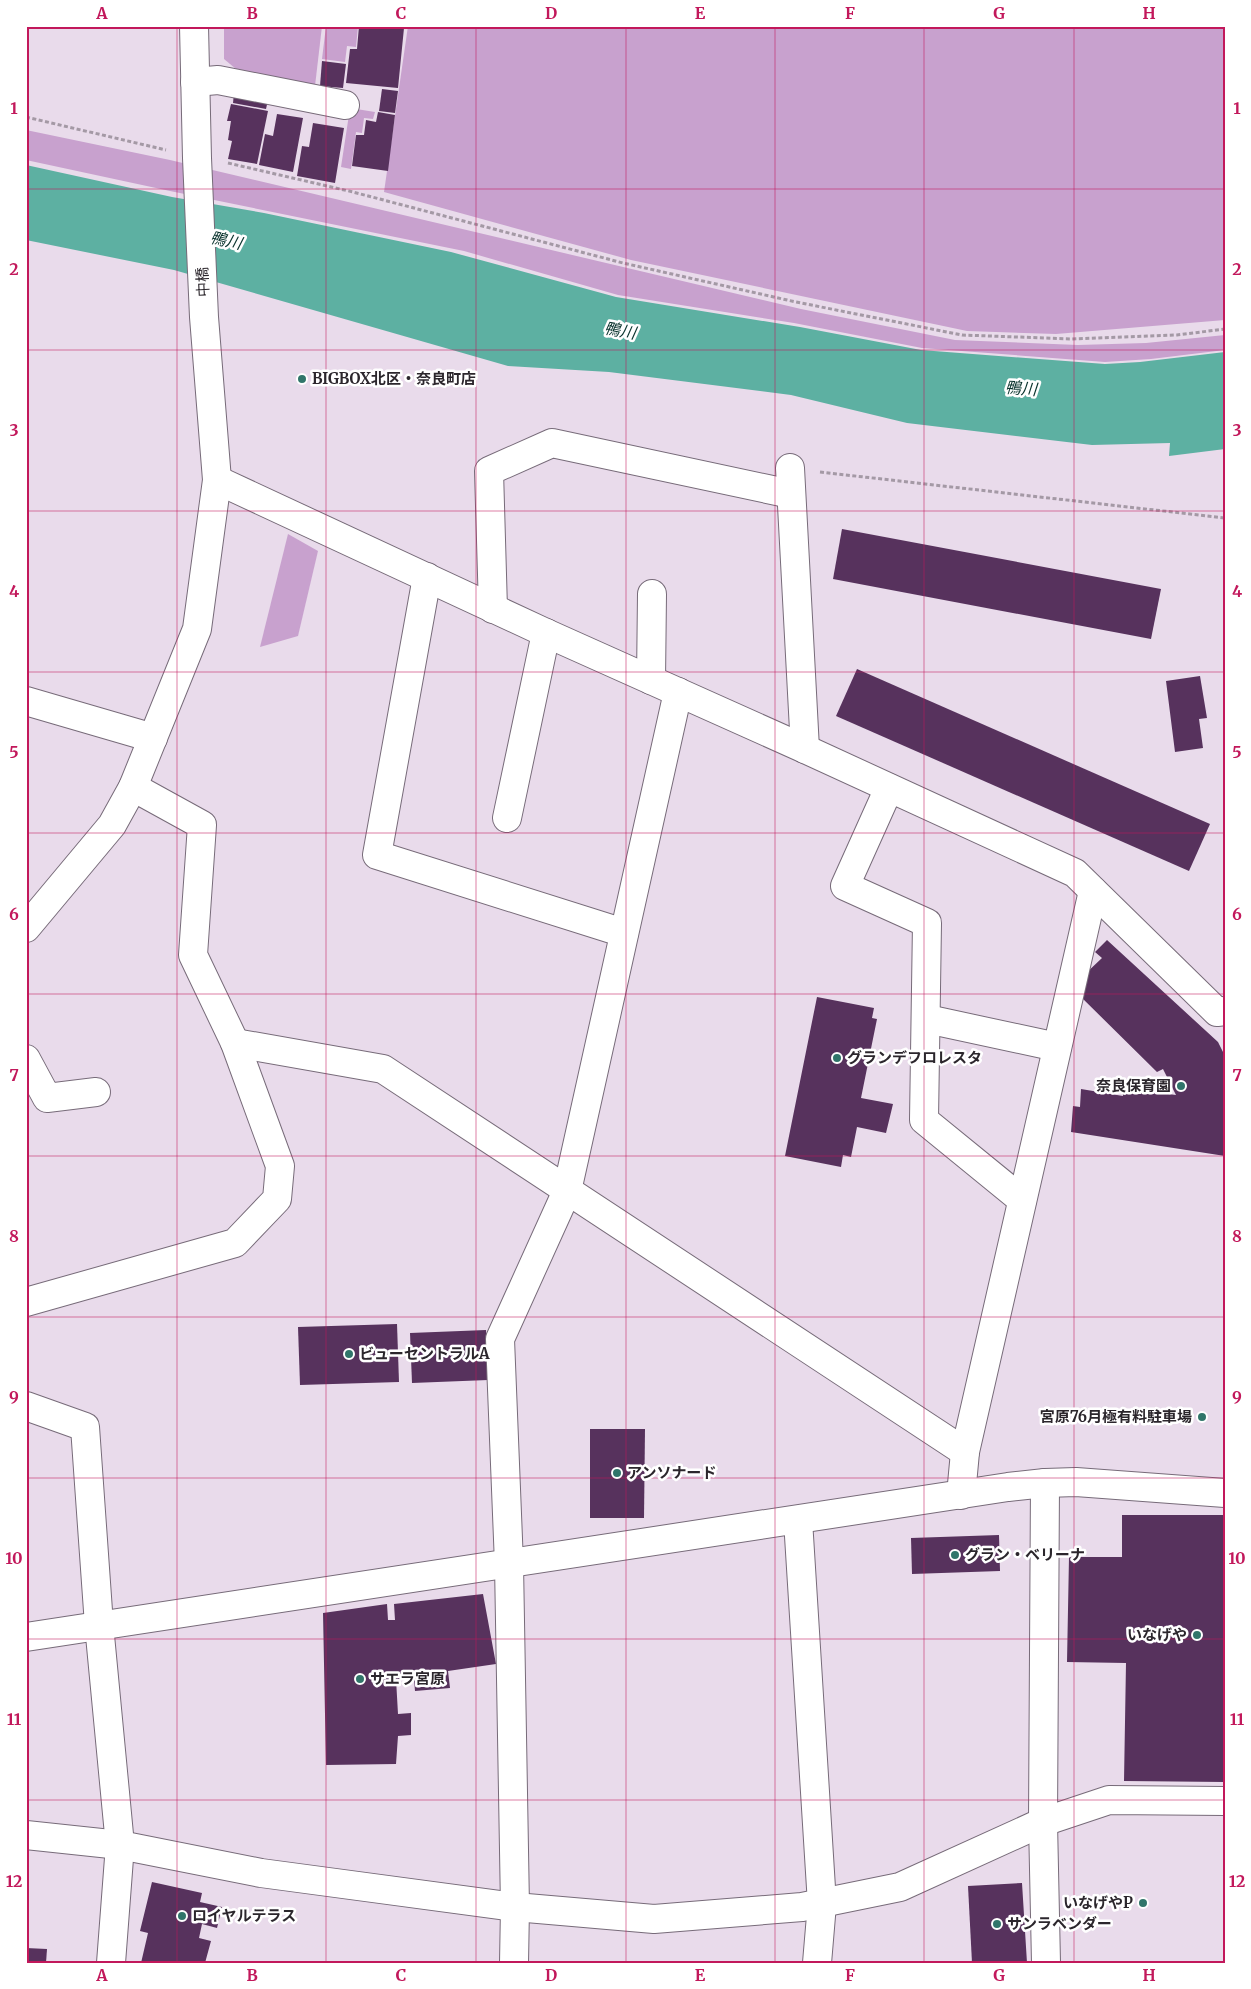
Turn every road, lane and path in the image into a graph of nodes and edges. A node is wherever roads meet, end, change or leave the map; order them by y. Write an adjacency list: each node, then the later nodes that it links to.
1 (194, 26): 2 (street, 中橋)
2 (195, 82): 3 (street); 5 (street, 中橋)
3 (345, 105)
4 (26, 117): 5 (path)
5 (197, 158): 8 (street, 中橋)
6 (231, 164): 7 (path)
7 (1225, 329)
8 (217, 480): 11 (street); 18 (street, 中橋)
9 (790, 481): 10 (path); 13 (street); 19 (street)
10 (1225, 518)
11 (427, 577): 13 (street); 25 (street)
12 (652, 594): 15 (street)
13 (493, 608): 14 (street)
14 (546, 633): 15 (street); 22 (street)
15 (651, 680): 16 (street)
16 (678, 692): 19 (street); 25 (street)
17 (26, 701): 18 (street)
18 (153, 738): 20 (street, 中橋)
19 (805, 749): 21 (street)
20 (133, 787): 24 (street, 中橋); 28 (street)
21 (889, 788): 23 (street); 27 (street)
22 (507, 818)
23 (1093, 891): 26 (street); 29 (street)
24 (26, 928)
25 (624, 934): 32 (street)
26 (1225, 1012)
27 (927, 1019): 29 (street); 33 (street)
28 (235, 1043): 32 (street); 34 (street)
29 (1057, 1048): 33 (street)
30 (26, 1059): 31 (street)
31 (96, 1092)
32 (567, 1191): 36 (street); 41 (street)
33 (1022, 1200): 36 (street)
34 (26, 1302)
35 (26, 1406): 42 (street)
36 (965, 1452): 39 (street)
37 (1045, 1483): 38 (street); 39 (street); 45 (street)
38 (1225, 1492)
39 (961, 1495): 40 (street)
40 (798, 1520): 41 (street); 48 (street)
41 (509, 1564): 42 (street); 49 (street)
42 (99, 1626): 43 (street); 47 (street)
43 (26, 1637)
44 (1225, 1801): 45 (street)
45 (1043, 1822): 48 (street); 53 (street)
46 (26, 1835): 47 (street)
47 (120, 1845): 49 (street); 50 (street)
48 (822, 1904): 49 (street); 52 (street)
49 (515, 1907): 51 (street)
50 (111, 1963)
51 (514, 1963)
52 (818, 1963)
53 (1046, 1963)

